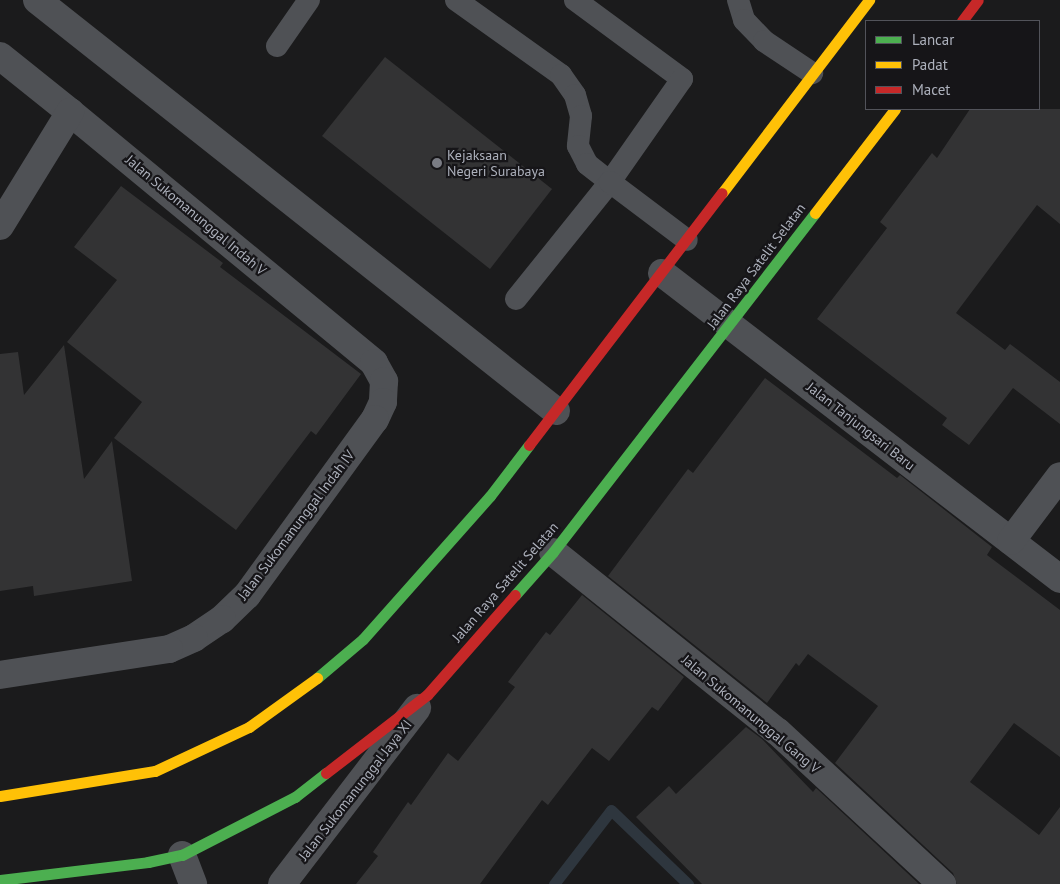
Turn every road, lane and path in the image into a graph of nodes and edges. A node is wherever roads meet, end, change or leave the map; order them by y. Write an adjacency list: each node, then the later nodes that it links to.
1 (309, 0): 9 (lane)
2 (456, 0): 14 (lane)
3 (575, 0): 14 (lane)
4 (738, 0): 11 (lane)
5 (868, 0): 11 (main road)
6 (978, 0): 8 (main road)
7 (48, 4): 21 (street)
8 (963, 20)
9 (277, 46)
10 (0, 56): 13 (street, Jalan Sukomanunggal Indah V)
11 (812, 74): 16 (main road)
12 (894, 110): 19 (main road, Jalan Raya Satelit Selatan)
13 (70, 112): 15 (street); 20 (street, Jalan Sukomanunggal Indah V)
14 (610, 182): 16 (lane); 18 (lane)
15 (0, 226)
16 (687, 240): 17 (main road)
17 (662, 273): 19 (street, Jalan Tanjungsari Baru); 21 (main road)
18 (516, 299)
19 (730, 326): 23 (street, Jalan Tanjungsari Baru); 24 (main road, Jalan Raya Satelit Selatan)
20 (384, 381): 26 (street, Jalan Sukomanunggal Indah IV)
21 (556, 411): 28 (main road)
22 (1060, 476): 23 (street)
23 (1011, 541): 25 (street, Jalan Tanjungsari Baru)
24 (553, 552): 27 (main road, Jalan Raya Satelit Selatan); 33 (street, Jalan Sukomanunggal Gang V)
25 (1060, 579)
26 (0, 675)
27 (427, 695): 29 (main road, Jalan Raya Satelit Selatan); 32 (street, Jalan Sukomanunggal Jaya XI)
28 (0, 796)
29 (182, 855): 30 (main road, Jalan Raya Satelit Selatan); 31 (street)
30 (0, 880)
31 (193, 884)
32 (282, 884)
33 (942, 884)

